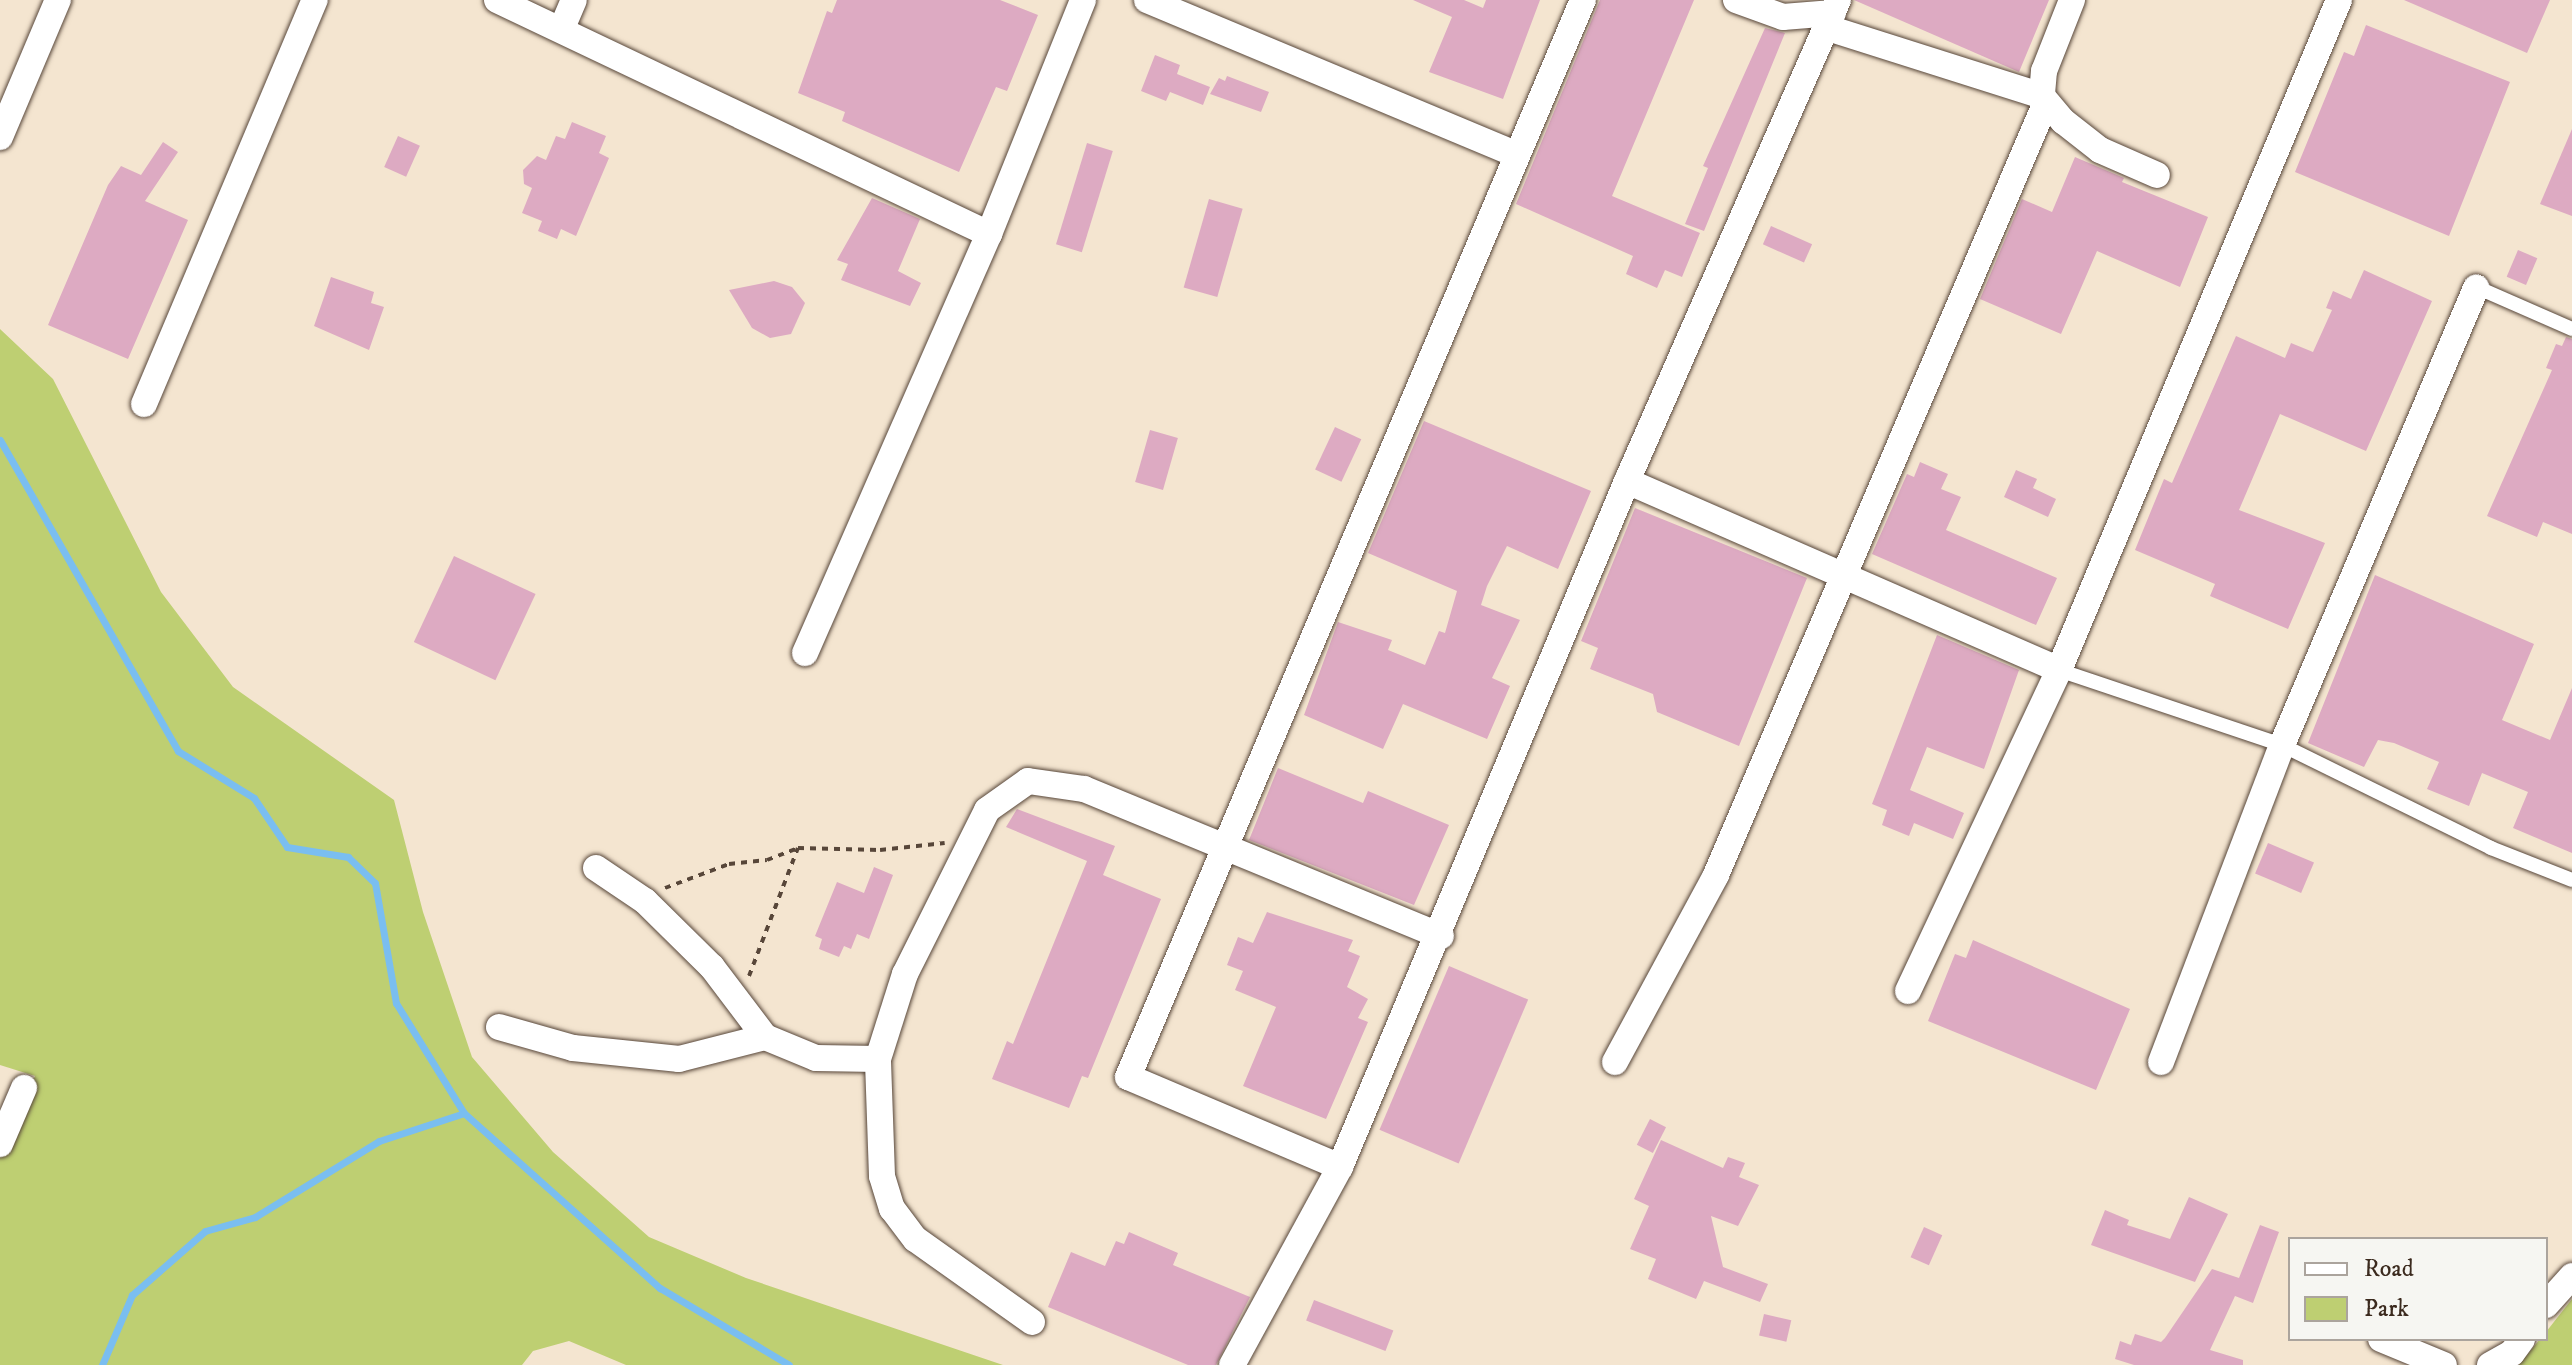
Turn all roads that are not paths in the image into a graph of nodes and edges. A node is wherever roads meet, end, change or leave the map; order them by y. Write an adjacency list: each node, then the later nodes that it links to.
1 (58, 0): 14 (street)
2 (315, 0): 20 (street)
3 (497, 0): 12 (street)
4 (574, 0): 12 (street)
5 (1083, 0): 17 (street)
6 (1147, 0): 15 (street)
7 (1583, 0): 15 (street)
8 (1736, 0): 11 (street)
9 (2072, 0): 13 (street)
10 (2339, 0): 24 (street)
11 (1832, 13): 13 (street); 21 (street)
12 (562, 28): 17 (street)
13 (2044, 99): 16 (street); 22 (street)
14 (0, 137)
15 (1517, 155): 37 (street)
16 (2157, 175)
17 (989, 234): 23 (street)
18 (2476, 287): 19 (lane); 25 (street)
19 (2572, 329)
20 (144, 404)
21 (1627, 481): 22 (street); 37 (street)
22 (1844, 573): 24 (street); 33 (street)
23 (805, 653)
24 (2059, 670): 25 (lane); 29 (street)
25 (2282, 745): 27 (lane); 34 (street)
26 (596, 868): 31 (street)
27 (2572, 880)
28 (1441, 936): 32 (street)
29 (1908, 991)
30 (499, 1027): 31 (street)
31 (765, 1037): 32 (street)
32 (878, 1059): 40 (street)
33 (1615, 1062)
34 (2161, 1062)
35 (24, 1088): 36 (street)
36 (0, 1144)
37 (1340, 1167): 43 (street)
38 (2572, 1276): 39 (street)
39 (2548, 1303)
40 (1032, 1322)
41 (2386, 1341): 44 (street)
42 (2521, 1341): 45 (street)
43 (1232, 1365)
44 (2444, 1365)
45 (2490, 1365)

